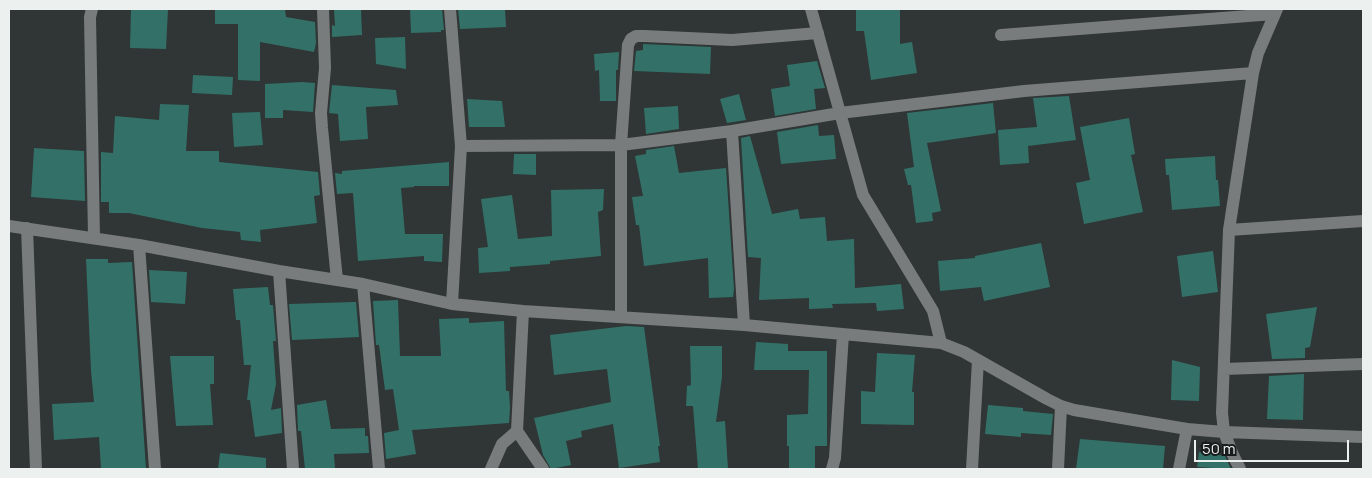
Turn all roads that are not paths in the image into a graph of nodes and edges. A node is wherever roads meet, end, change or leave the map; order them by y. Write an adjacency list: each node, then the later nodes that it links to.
1 (92, 9): 17 (street)
2 (323, 9): 20 (street)
3 (450, 9): 11 (street)
4 (811, 9): 6 (street)
5 (1276, 12): 7 (street); 8 (street)
6 (818, 33): 9 (street); 12 (street)
7 (1001, 35)
8 (1253, 73): 9 (street); 16 (street)
9 (840, 114): 10 (street); 27 (street)
10 (732, 132): 12 (street); 25 (street)
11 (461, 146): 12 (street); 22 (street)
12 (621, 146): 24 (street)
13 (1363, 221): 16 (street)
14 (9, 226): 15 (street)
15 (27, 228): 17 (street); 36 (street)
16 (1229, 230): 30 (street)
17 (94, 237): 18 (street)
18 (139, 245): 19 (street); 37 (street)
19 (279, 271): 20 (street); 38 (street)
20 (337, 280): 21 (street)
21 (363, 284): 22 (street); 39 (street)
22 (452, 304): 23 (street)
23 (523, 311): 24 (street); 33 (street)
24 (621, 318): 25 (street)
25 (744, 325): 26 (street)
26 (843, 334): 27 (street); 42 (street)
27 (941, 343): 28 (street)
28 (978, 360): 31 (street); 43 (street)
29 (1363, 364): 30 (street)
30 (1224, 369): 34 (street)
31 (1061, 406): 32 (street); 44 (street)
32 (1187, 428): 34 (street); 45 (street)
33 (517, 431): 40 (street); 41 (street)
34 (1224, 432): 35 (street); 46 (street)
35 (1363, 437)
36 (36, 469)
37 (155, 469)
38 (293, 469)
39 (379, 469)
40 (491, 469)
41 (543, 469)
42 (832, 469)
43 (972, 469)
44 (1058, 469)
45 (1179, 469)
46 (1240, 469)

